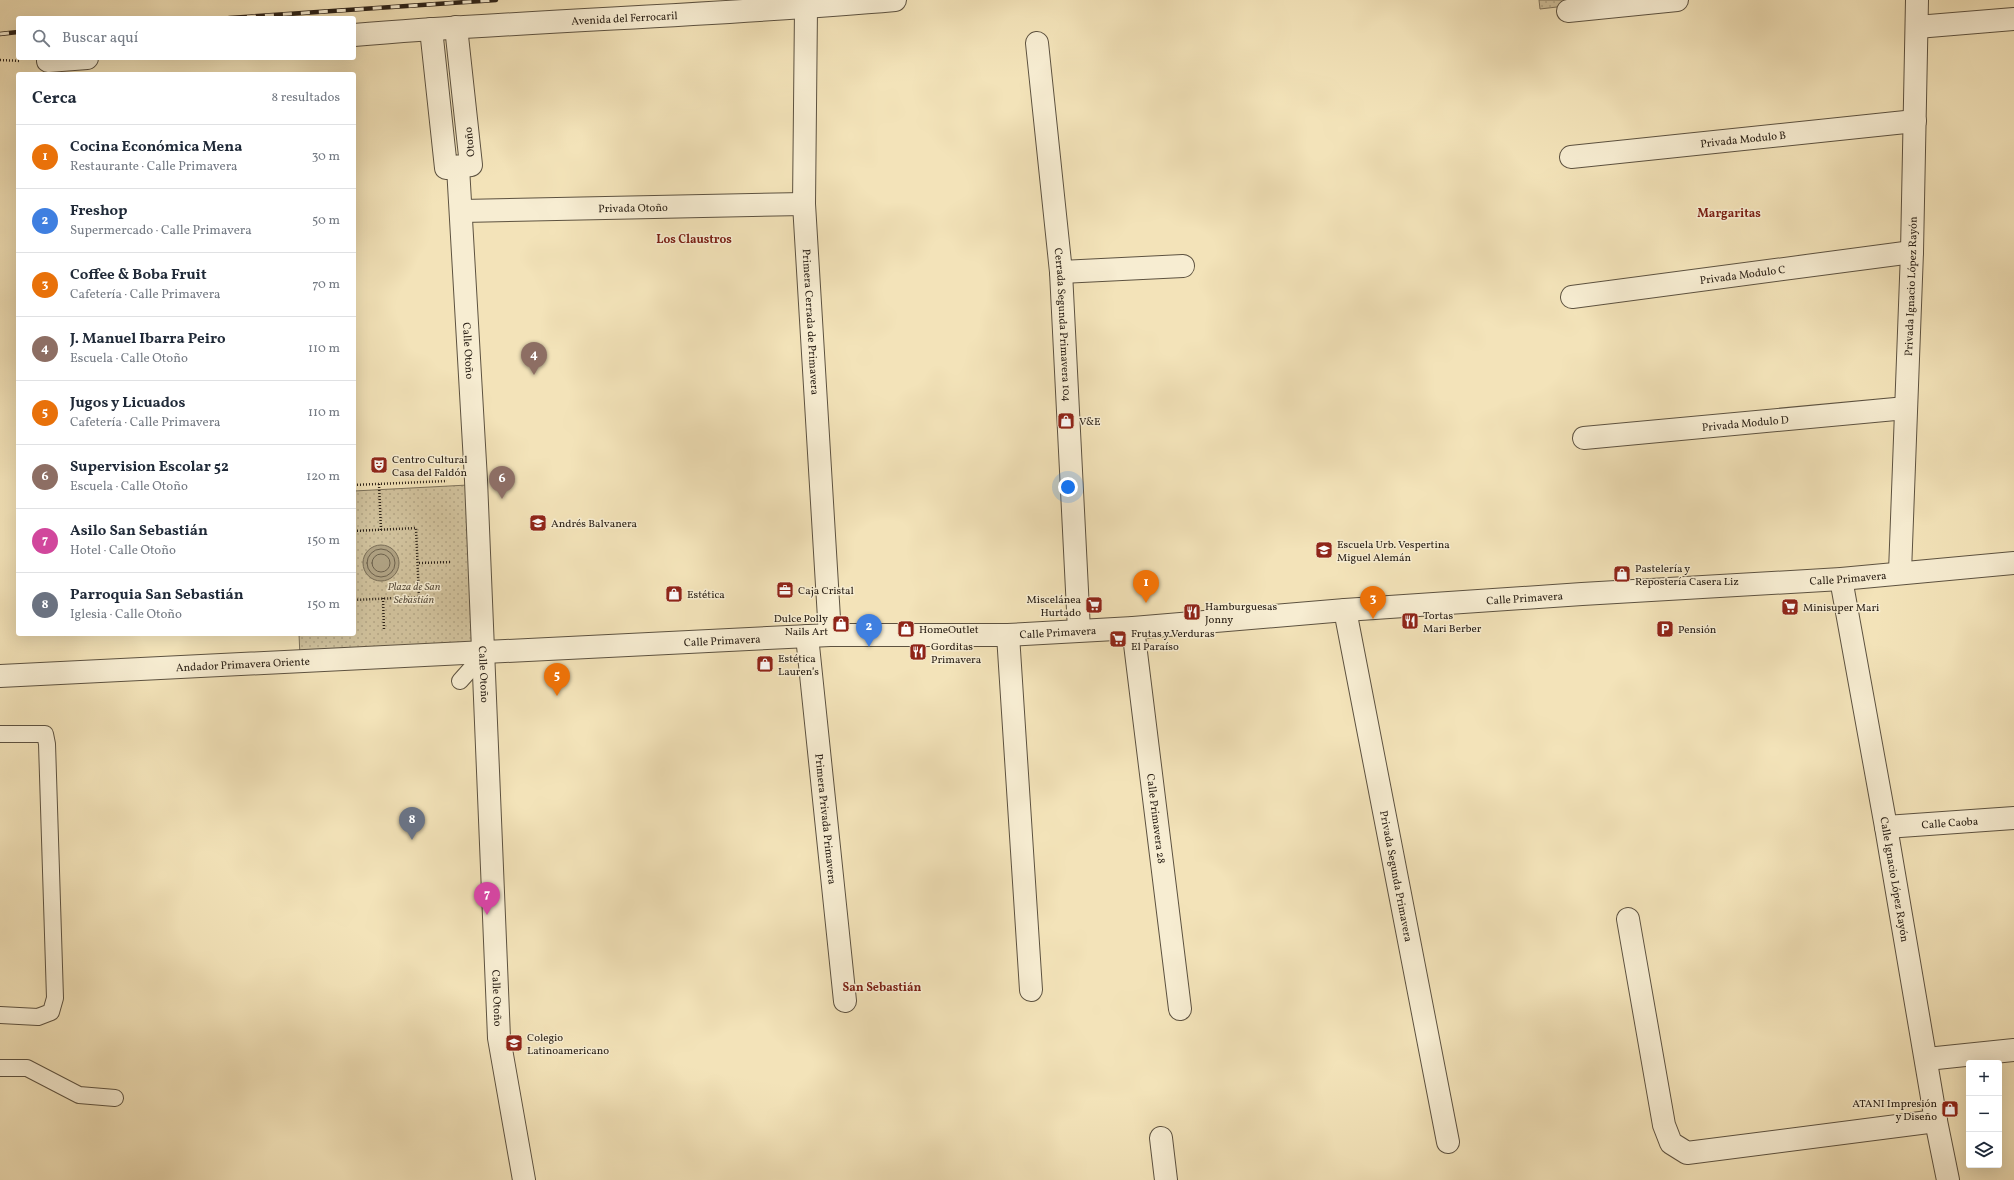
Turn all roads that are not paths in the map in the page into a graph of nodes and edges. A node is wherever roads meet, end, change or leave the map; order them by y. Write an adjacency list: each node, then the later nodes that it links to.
1 (895, 0): 4 (street, Avenida del Ferrocaril)
2 (1678, 0): 5 (street)
3 (1917, 0): 8 (street, Privada Ignacio López Rayón)
4 (806, 8): 7 (street, Avenida del Ferrocaril); 17 (street, Primera Cerrada de Primavera)
5 (1568, 11)
6 (2014, 19): 8 (street)
7 (456, 27): 9 (street, Avenida del Ferrocaril); 16 (street, Otoño)
8 (1918, 27): 14 (street, Privada Ignacio López Rayón)
9 (431, 29): 10 (street, Avenida del Ferrocaril); 16 (street, Otoño)
10 (356, 35)
11 (1037, 43): 21 (street, Cerrada Segunda Primavera 104)
12 (61, 60): 13 (street)
13 (48, 61)
14 (1916, 121): 15 (street, Privada Modulo B); 19 (street, Privada Ignacio López Rayón)
15 (1571, 157)
16 (458, 167): 18 (street, Calle Otoño)
17 (804, 204): 18 (street, Privada Otoño); 31 (street, Primera Cerrada de Primavera)
18 (462, 211): 34 (street, Calle Otoño)
19 (1912, 252): 22 (street, Privada Modulo C); 23 (street, Privada Ignacio López Rayón)
20 (1183, 266): 21 (street)
21 (1061, 272): 30 (street, Cerrada Segunda Primavera 104)
22 (1572, 297)
23 (1906, 408): 24 (street, Privada Modulo D); 26 (street, Privada Ignacio López Rayón)
24 (1584, 438)
25 (2014, 563): 26 (street, Calle Primavera)
26 (1900, 572): 27 (street, Calle Primavera)
27 (1841, 579): 28 (street, Calle Primavera); 39 (street, Calle Ignacio López Rayón)
28 (1345, 610): 29 (street, Calle Primavera); 51 (street, Privada Segunda Primavera)
29 (1133, 628): 30 (street, Calle Primavera); 43 (street, Calle Primavera 28)
30 (1080, 630): 32 (street, Calle Primavera)
31 (830, 635): 32 (street, Calle Primavera); 33 (street, Calle Primavera)
32 (1008, 635): 41 (street)
33 (807, 636): 34 (street, Calle Primavera); 42 (street, Primera Privada Primavera)
34 (484, 653): 35 (street, Andador Primavera Oriente); 36 (lane); 52 (street, Calle Otoño)
35 (0, 676)
36 (460, 681)
37 (0, 734): 44 (lane)
38 (2014, 818): 39 (street, Calle Caoba)
39 (1886, 827): 46 (street, Calle Ignacio López Rayón)
40 (1628, 919): 49 (street)
41 (1031, 990)
42 (845, 1001)
43 (1180, 1009)
44 (0, 1016)
45 (2014, 1050): 46 (street)
46 (1926, 1059): 49 (street, Calle Ignacio López Rayón)
47 (0, 1068): 48 (lane)
48 (115, 1098)
49 (1936, 1121): 54 (street, Calle Ignacio López Rayón)
50 (1161, 1138): 53 (street)
51 (1448, 1142)
52 (524, 1180)
53 (1166, 1180)
54 (1948, 1180)

